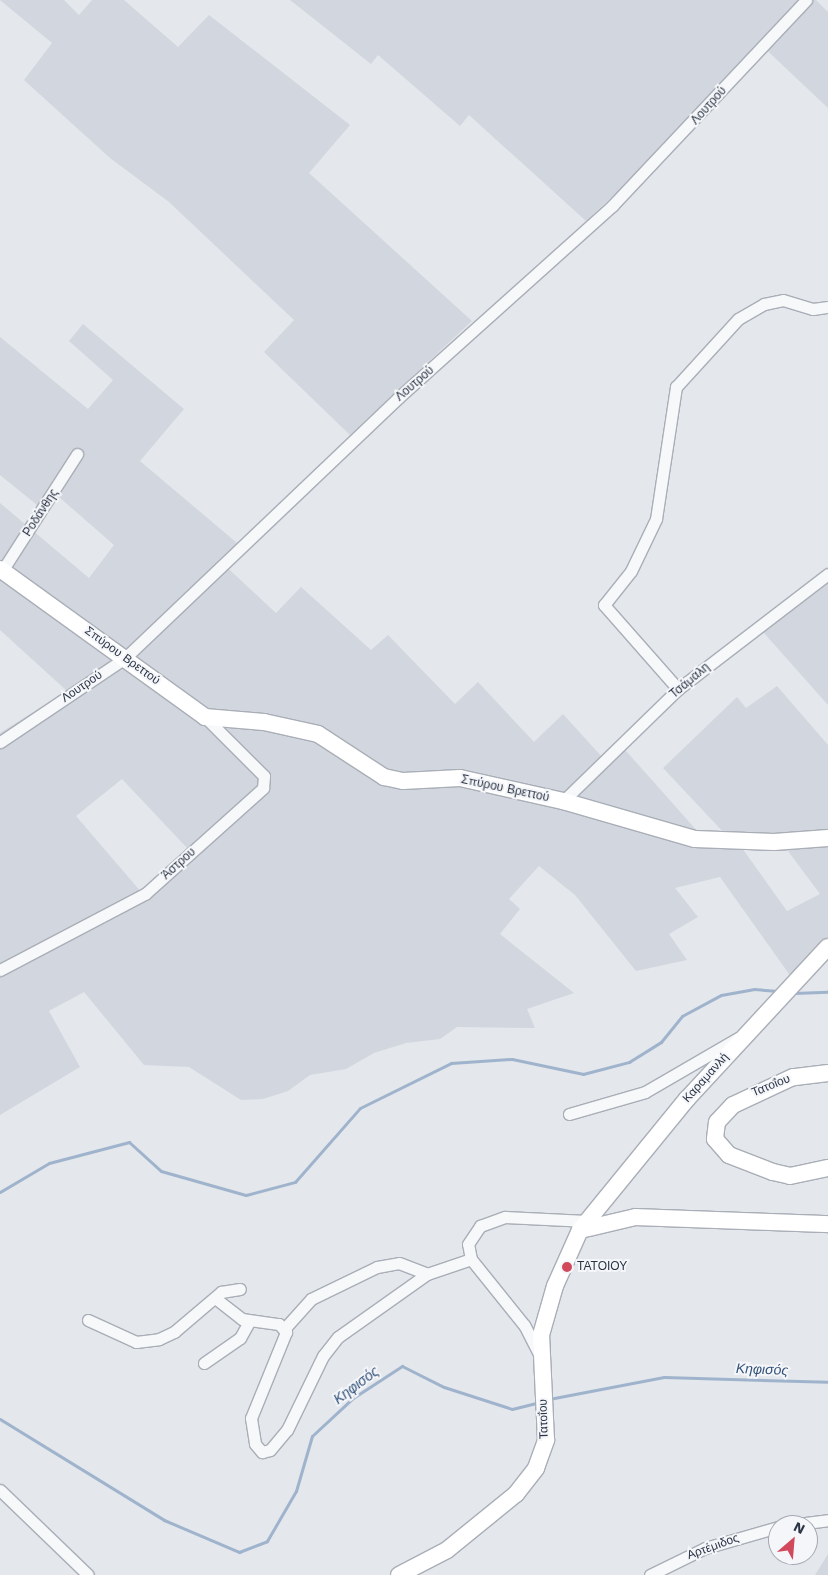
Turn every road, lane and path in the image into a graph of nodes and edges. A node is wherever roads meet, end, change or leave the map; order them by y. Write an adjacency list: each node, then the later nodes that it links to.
1 (806, 0): 6 (street, Λουτρού)
2 (828, 307): 7 (street)
3 (77, 454): 4 (street, Ροδάνθης)
4 (1, 570): 6 (street, Σπύρου Βρεττού)
5 (828, 574): 7 (street, Τσάμαλη)
6 (125, 658): 8 (street, Σπύρου Βρεττού); 9 (street, Λουτρού)
7 (678, 689): 10 (street, Τσάμαλη)
8 (205, 717): 10 (street, Σπύρου Βρεττού); 13 (street, Άστρου)
9 (0, 742)
10 (563, 801): 11 (street, Σπύρου Βρεττού)
11 (828, 838)
12 (828, 947): 14 (street, Καραμανλή)
13 (0, 970)
14 (746, 1034): 16 (street); 18 (street, Καραμανλή)
15 (828, 1073): 17 (street, Τατοΐου)
16 (569, 1114)
17 (828, 1168)
18 (618, 1182): 19 (street); 21 (street, Καραμανλή)
19 (624, 1215): 20 (street); 21 (street)
20 (645, 1219): 21 (street); 22 (street)
21 (586, 1223): 23 (street); 30 (street, Τατοΐου)
22 (828, 1224)
23 (471, 1258): 24 (street); 30 (street)
24 (427, 1274): 29 (street); 29 (street)
25 (240, 1289): 26 (street)
26 (215, 1298): 27 (street); 28 (street)
27 (88, 1320)
28 (249, 1322): 29 (street); 31 (street)
29 (285, 1328)
30 (538, 1352): 35 (street, Τατοΐου)
31 (204, 1363)
32 (0, 1490): 34 (street)
33 (768, 1531): 36 (street, Αρτέμιδος)
34 (88, 1575)
35 (399, 1575)
36 (650, 1575)

